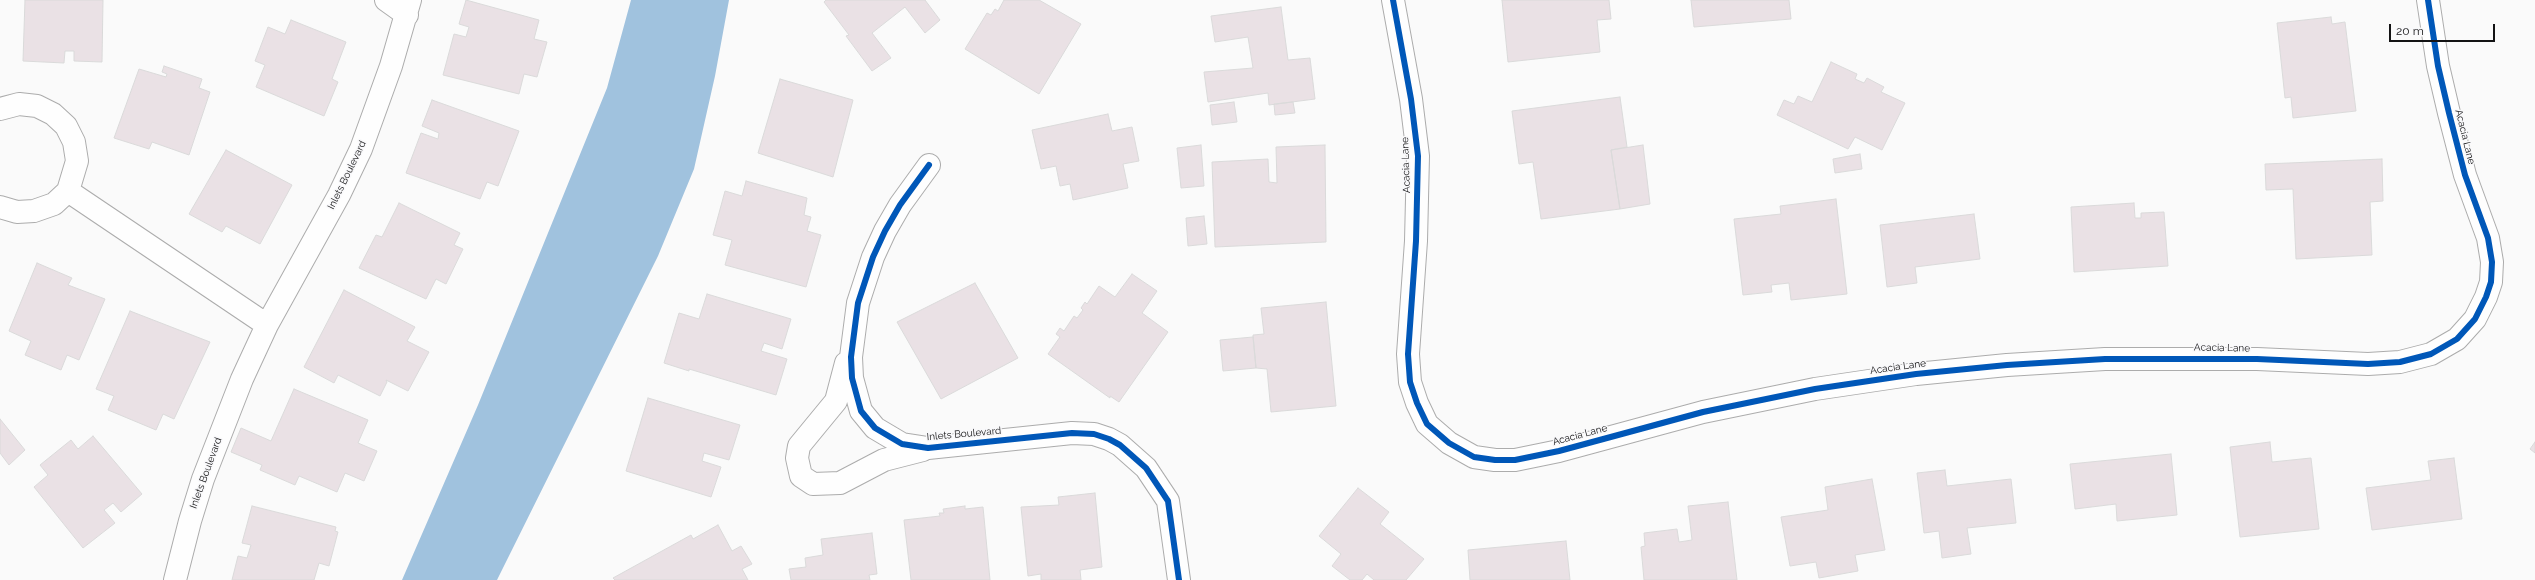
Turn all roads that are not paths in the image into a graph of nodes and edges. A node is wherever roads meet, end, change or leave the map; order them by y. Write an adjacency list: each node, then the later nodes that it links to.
1 (386, 0): 4 (street, Inlets Boulevard)
2 (1392, 0): 3 (street, Acacia Lane)
3 (2428, 0)
4 (409, 8): 9 (street, Inlets Boulevard)
5 (0, 109): 7 (street)
6 (929, 165): 10 (street, Inlets Boulevard)
7 (68, 191): 8 (street); 9 (street)
8 (0, 208)
9 (267, 325): 12 (street, Inlets Boulevard)
10 (852, 336): 11 (street, Inlets Boulevard); 11 (street)
11 (928, 448): 13 (street, Inlets Boulevard)
12 (175, 580)
13 (1179, 580)

